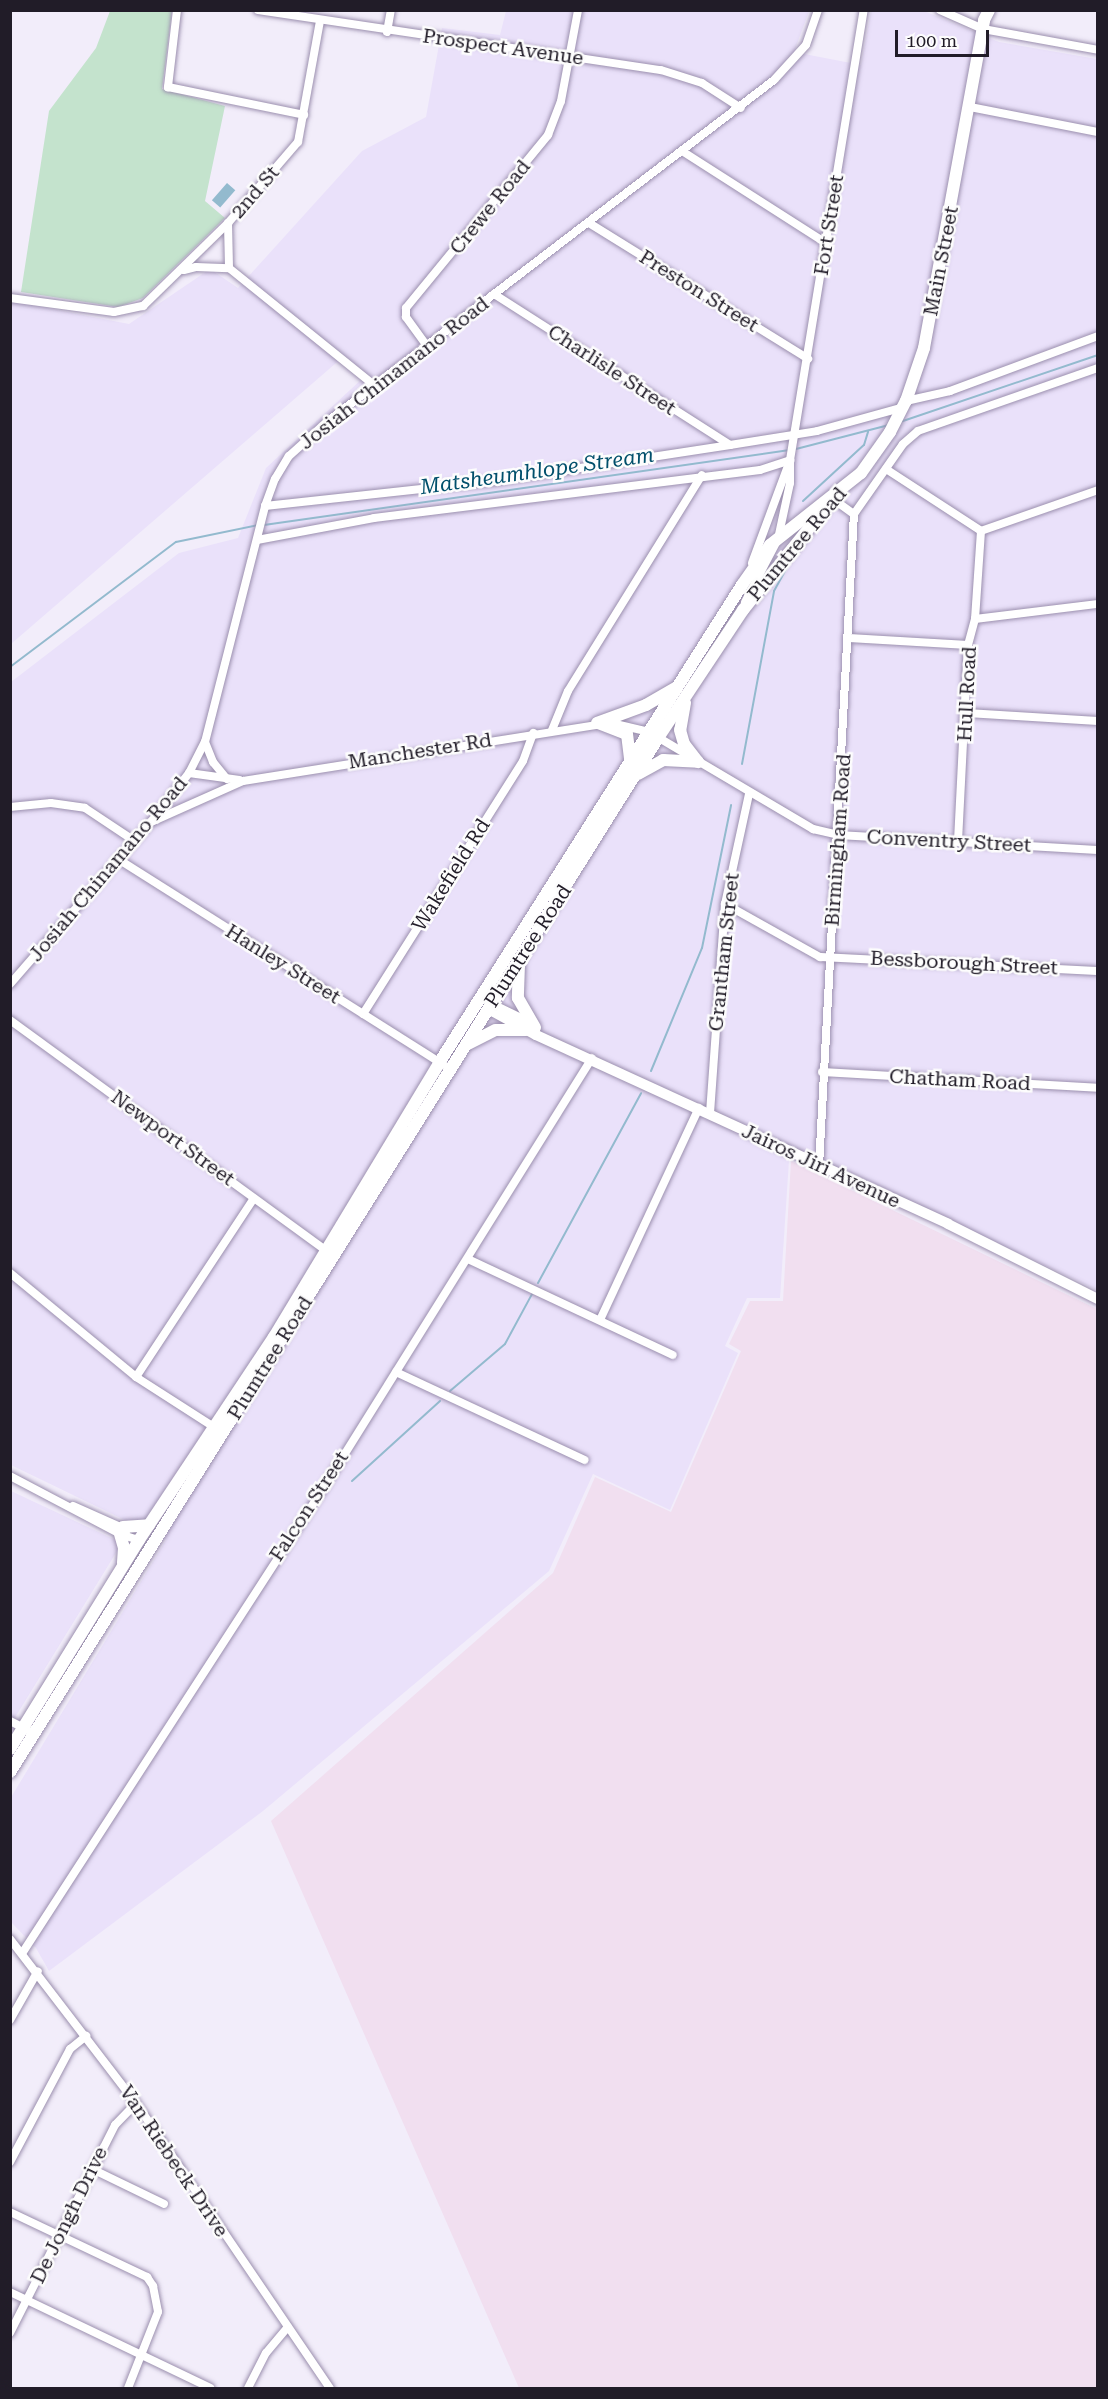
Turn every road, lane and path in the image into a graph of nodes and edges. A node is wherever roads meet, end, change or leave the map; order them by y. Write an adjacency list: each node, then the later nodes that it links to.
1 (177, 10): 15 (street)
2 (258, 10): 9 (street, Prospect Avenue)
3 (391, 10): 10 (street)
4 (578, 10): 12 (street)
5 (818, 10): 14 (street, Josiah Chinamano Road)
6 (864, 10): 20 (street, Fort Street)
7 (940, 10): 8 (street)
8 (984, 18): 11 (street); 13 (highway, Main Street)
9 (320, 21): 10 (street, Prospect Avenue); 15 (street, 2nd St)
10 (387, 32): 12 (street, Prospect Avenue)
11 (1098, 50)
12 (569, 55): 14 (street, Prospect Avenue); 26 (street, Crewe Road)
13 (970, 107): 16 (street); 30 (highway, Main Street)
14 (741, 108): 17 (street, Josiah Chinamano Road)
15 (304, 115): 18 (street, 2nd St)
16 (1098, 132)
17 (682, 151): 19 (street, Josiah Chinamano Road); 20 (street)
18 (228, 223): 21 (street); 22 (street, 2nd St)
19 (589, 223): 23 (street, Josiah Chinamano Road); 27 (street, Preston Street)
20 (826, 243): 27 (street, Fort Street)
21 (229, 268): 22 (street); 29 (street)
22 (180, 272): 24 (street, 2nd St)
23 (494, 294): 26 (street, Josiah Chinamano Road); 32 (street, Charlisle Street)
24 (10, 298)
25 (1098, 336): 30 (street)
26 (427, 346): 29 (street, Josiah Chinamano Road)
27 (808, 359): 31 (street, Fort Street)
28 (1098, 368): 34 (street)
29 (375, 386): 39 (street, Josiah Chinamano Road)
30 (903, 408): 31 (street); 36 (highway, Main Street)
31 (794, 437): 32 (street); 33 (street, Fort Street)
32 (730, 445): 39 (street)
33 (790, 458): 35 (street); 43 (street); 44 (street)
34 (886, 469): 40 (street); 41 (street)
35 (702, 475): 42 (street); 55 (street)
36 (849, 482): 38 (highway, Plumtree Road); 43 (highway, Plumtree Road)
37 (1098, 490): 41 (street)
38 (833, 499): 40 (street); 46 (highway, Plumtree Road)
39 (266, 506): 42 (street, Josiah Chinamano Road)
40 (854, 514): 48 (street, Birmingham Road)
41 (981, 531): 47 (street, Hull Road)
42 (257, 539): 58 (street, Josiah Chinamano Road)
43 (778, 539): 44 (highway, Plumtree Road); 46 (street)
44 (742, 585): 50 (highway, Plumtree Road)
45 (1098, 604): 47 (street)
46 (743, 610): 51 (highway, Plumtree Road)
47 (975, 619): 49 (street, Hull Road)
48 (849, 638): 49 (street); 68 (street, Birmingham Road)
49 (968, 645): 52 (street, Hull Road)
50 (679, 686): 54 (highway); 57 (highway, Plumtree Road)
51 (687, 696): 57 (highway, Plumtree Road); 60 (highway)
52 (967, 713): 53 (street); 70 (street, Hull Road)
53 (1098, 721)
54 (597, 723): 55 (street, Manchester Rd); 57 (street, Manchester Rd); 59 (highway)
55 (552, 730): 56 (street, Manchester Rd)
56 (533, 733): 64 (street, Manchester Rd); 80 (street, Wakefield Rd)
57 (653, 735): 59 (highway, Plumtree Road); 60 (street, Conventry Street); 62 (highway, Plumtree Road)
58 (205, 742): 61 (street, Josiah Chinamano Road); 63 (street)
59 (630, 760): 77 (highway, Plumtree Road)
60 (698, 762): 62 (highway); 65 (street, Conventry Street)
61 (189, 773): 63 (street); 67 (street, Josiah Chinamano Road)
62 (633, 777): 74 (highway, Plumtree Road)
63 (227, 779): 64 (street)
64 (243, 781): 67 (street)
65 (749, 794): 68 (street, Conventry Street); 73 (street, Grantham Street)
66 (10, 807): 69 (street)
67 (150, 822): 69 (street, Josiah Chinamano Road)
68 (838, 835): 70 (street, Conventry Street); 75 (street, Birmingham Road)
69 (133, 840): 72 (street, Josiah Chinamano Road)
70 (958, 841): 71 (street, Conventry Street)
71 (1098, 850)
72 (118, 859): 78 (street, Josiah Chinamano Road); 80 (street, Hanley Street)
73 (725, 904): 75 (street, Bessborough Street); 89 (street, Grantham Street)
74 (520, 957): 79 (highway, Plumtree Road); 83 (highway)
75 (831, 958): 76 (street, Bessborough Street); 87 (street, Birmingham Road)
76 (1098, 971)
77 (490, 983): 79 (highway); 81 (highway, Plumtree Road)
78 (10, 984)
79 (490, 1004): 81 (highway); 83 (main road, Jairos Jiri Avenue); 84 (highway, Plumtree Road)
80 (363, 1014): 86 (street, Hanley Street)
81 (469, 1014): 86 (highway, Plumtree Road)
82 (10, 1020): 91 (street, Newport Street)
83 (535, 1031): 84 (highway); 85 (main road, Jairos Jiri Avenue)
84 (462, 1049): 86 (highway, Plumtree Road)
85 (591, 1058): 89 (main road, Jairos Jiri Avenue); 93 (street, Falcon Street)
86 (444, 1066): 92 (highway, Plumtree Road)
87 (822, 1072): 88 (street, Chatham Road); 90 (street, Birmingham Road)
88 (1098, 1088)
89 (704, 1110): 90 (main road, Jairos Jiri Avenue); 96 (street)
90 (819, 1166): 95 (main road, Jairos Jiri Avenue)
91 (254, 1198): 92 (street, Newport Street); 99 (street)
92 (331, 1254): 100 (highway, Plumtree Road)
93 (468, 1258): 96 (street); 98 (street, Falcon Street)
94 (10, 1273): 99 (street)
95 (1098, 1299)
96 (600, 1320): 97 (street)
97 (673, 1355)
98 (396, 1372): 101 (street); 114 (street, Falcon Street)
99 (136, 1377): 100 (street)
100 (218, 1430): 103 (highway, Plumtree Road); 104 (highway, Plumtree Road)
101 (585, 1460)
102 (10, 1476): 105 (street)
103 (149, 1525): 105 (highway); 106 (highway, Plumtree Road)
104 (164, 1529): 106 (highway); 107 (highway, Plumtree Road)
105 (122, 1530): 106 (street); 108 (highway)
106 (139, 1540): 107 (highway); 108 (highway, Plumtree Road)
107 (142, 1563): 110 (highway, Plumtree Road)
108 (122, 1567): 110 (highway, Plumtree Road)
109 (10, 1721): 110 (street)
110 (28, 1730): 111 (highway, Plumtree Road); 112 (highway, Plumtree Road)
111 (10, 1749)
112 (10, 1772)
113 (10, 1939): 114 (street, Van Riebeck Drive)
114 (23, 1952): 115 (street, Van Riebeck Drive)
115 (38, 1971): 116 (street); 117 (street, Van Riebeck Drive)
116 (10, 2020)
117 (86, 2036): 118 (street, Van Riebeck Drive); 119 (street)
118 (136, 2103): 120 (street, De Jongh Drive); 126 (street, Van Riebeck Drive)
119 (10, 2162)
120 (92, 2169): 121 (street); 123 (street, De Jongh Drive)
121 (164, 2204)
122 (10, 2212): 123 (street)
123 (59, 2237): 125 (street, De Jongh Drive); 128 (street)
124 (10, 2292): 125 (street)
125 (27, 2300): 127 (street, De Jongh Drive); 128 (street)
126 (288, 2327): 131 (street); 132 (street, Van Riebeck Drive)
127 (10, 2333)
128 (140, 2358): 129 (street); 130 (street)
129 (128, 2388)
130 (210, 2388)
131 (248, 2388)
132 (330, 2388)

